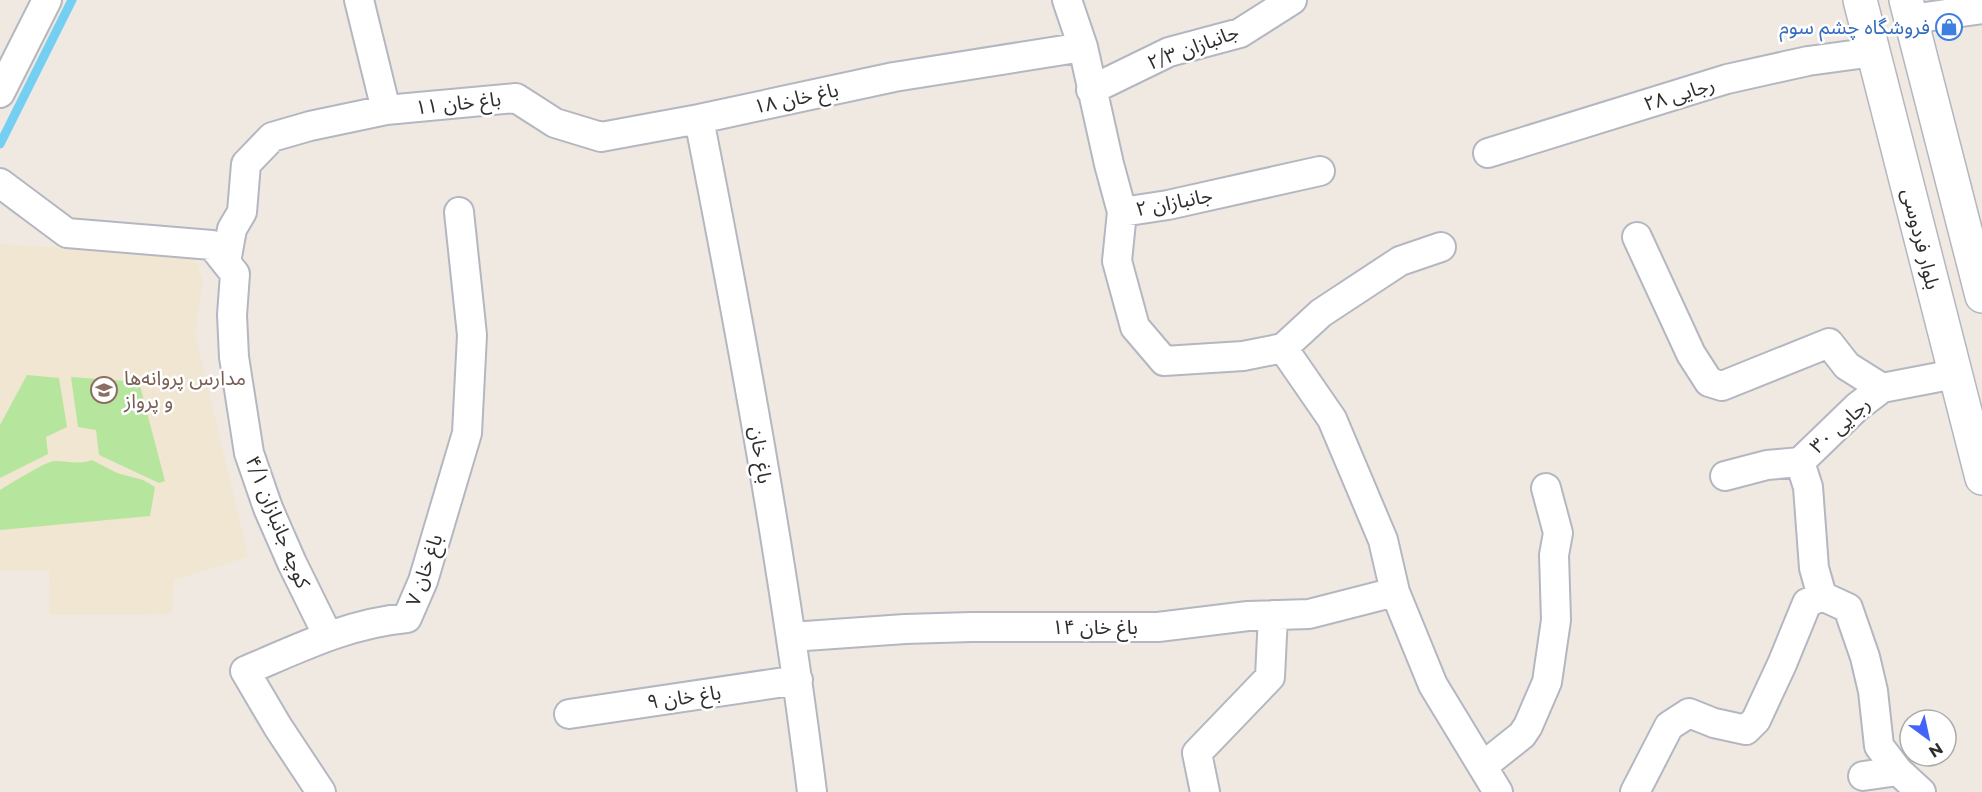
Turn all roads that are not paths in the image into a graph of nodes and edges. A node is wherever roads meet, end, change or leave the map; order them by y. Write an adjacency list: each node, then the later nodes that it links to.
1 (47, 0): 12 (street)
2 (359, 0): 13 (street)
3 (1067, 0): 9 (street, جانبازان ۲)
4 (1292, 0): 7 (street, جانبازان ۲/۳)
5 (1860, 0): 10 (main road, بلوار فردوسی)
6 (1982, 9): 8 (street)
7 (1257, 10): 11 (street, جانبازان ۲/۳)
8 (1909, 10): 23 (main road)
9 (1083, 48): 11 (street, جانبازان ۲); 14 (street, باغ خان ۱۸)
10 (1874, 52): 15 (street, رجایی ۲۸); 25 (main road, بلوار فردوسی)
11 (1091, 90): 19 (street, جانبازان ۲)
12 (0, 93)
13 (386, 110): 14 (street, باغ خان ۱۱); 22 (street, باغ خان ۱۱)
14 (699, 119): 35 (street, باغ خان)
15 (1488, 153)
16 (1320, 171): 19 (street, جانبازان ۲)
17 (0, 183): 22 (street)
18 (459, 212): 34 (street, باغ خان ۷)
19 (1122, 212): 24 (street)
20 (1637, 237): 26 (street)
21 (1441, 247): 24 (street)
22 (226, 262): 34 (street, کوچه جانبازان ۴/۱)
23 (1982, 296)
24 (1283, 348): 31 (street)
25 (1955, 374): 26 (street, رجایی ۳۰); 29 (main road, بلوار فردوسی)
26 (1882, 388): 27 (street, رجایی ۳۰)
27 (1800, 462): 28 (street, رجایی ۳۰); 32 (street)
28 (1725, 476)
29 (1982, 478)
30 (1546, 488): 38 (street)
31 (1395, 592): 33 (street, باغ خان ۱۴); 38 (street)
32 (1822, 596): 39 (street); 45 (street)
33 (1273, 615): 35 (street, باغ خان ۱۴); 43 (street)
34 (328, 636): 41 (street, باغ خان ۷)
35 (791, 637): 36 (street, باغ خان)
36 (798, 680): 37 (street, باغ خان ۹); 42 (street, باغ خان)
37 (569, 714)
38 (1483, 766): 44 (street)
39 (1898, 771): 40 (street); 46 (street)
40 (1863, 776)
41 (314, 790)
42 (812, 792)
43 (1205, 792)
44 (1498, 792)
45 (1635, 792)
46 (1921, 792)

